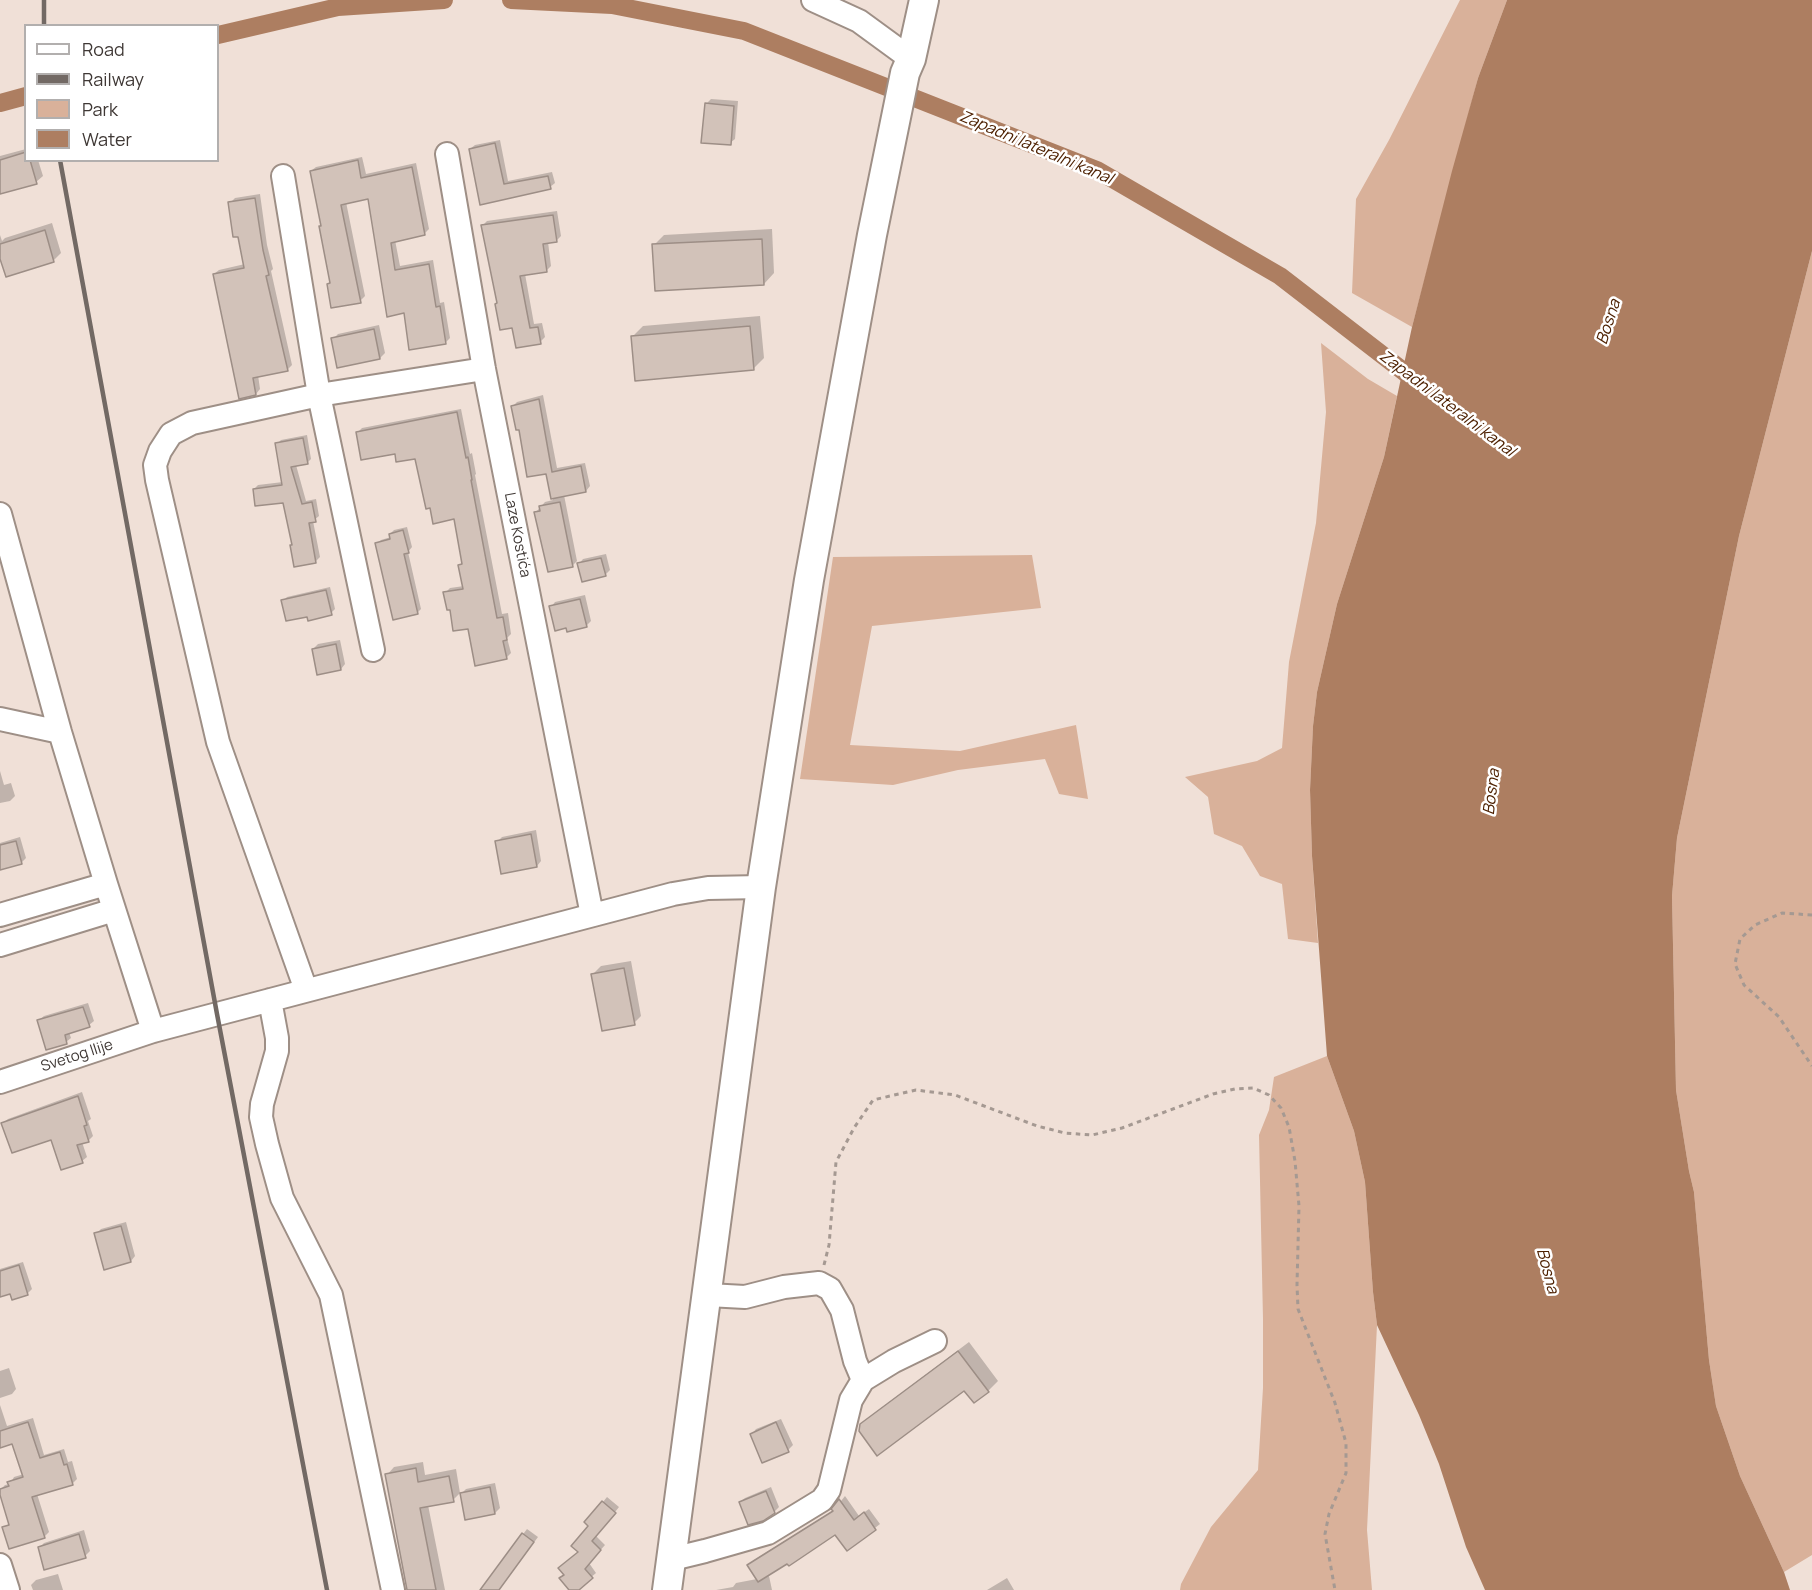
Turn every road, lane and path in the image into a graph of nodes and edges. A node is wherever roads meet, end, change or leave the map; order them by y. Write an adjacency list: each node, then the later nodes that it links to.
1 (813, 0): 3 (street)
2 (924, 0): 3 (main road)
3 (908, 66): 13 (main road)
4 (447, 154): 6 (street, Laze Kostića)
5 (283, 176): 7 (street)
6 (484, 369): 7 (street); 16 (street, Laze Kostića)
7 (319, 395): 9 (street); 19 (street)
8 (0, 514): 11 (street)
9 (373, 650)
10 (0, 719): 11 (street)
11 (60, 732): 12 (street)
12 (106, 884): 14 (street); 15 (street)
13 (761, 887): 16 (street, Svetog Ilije); 25 (main road)
14 (114, 910): 18 (street); 21 (street)
15 (0, 915)
16 (592, 915): 19 (street, Svetog Ilije)
17 (1812, 915): 22 (path)
18 (0, 945)
19 (306, 990): 20 (street, Svetog Ilije)
20 (270, 1000): 21 (street, Svetog Ilije); 29 (street)
21 (153, 1031): 23 (street, Svetog Ilije)
22 (1812, 1066)
23 (0, 1082)
24 (819, 1283): 25 (street); 27 (street); 31 (path)
25 (708, 1295): 28 (main road)
26 (935, 1341): 27 (street)
27 (862, 1380): 28 (street)
28 (672, 1559): 30 (main road)
29 (393, 1590)
30 (668, 1590)
31 (1335, 1590)

